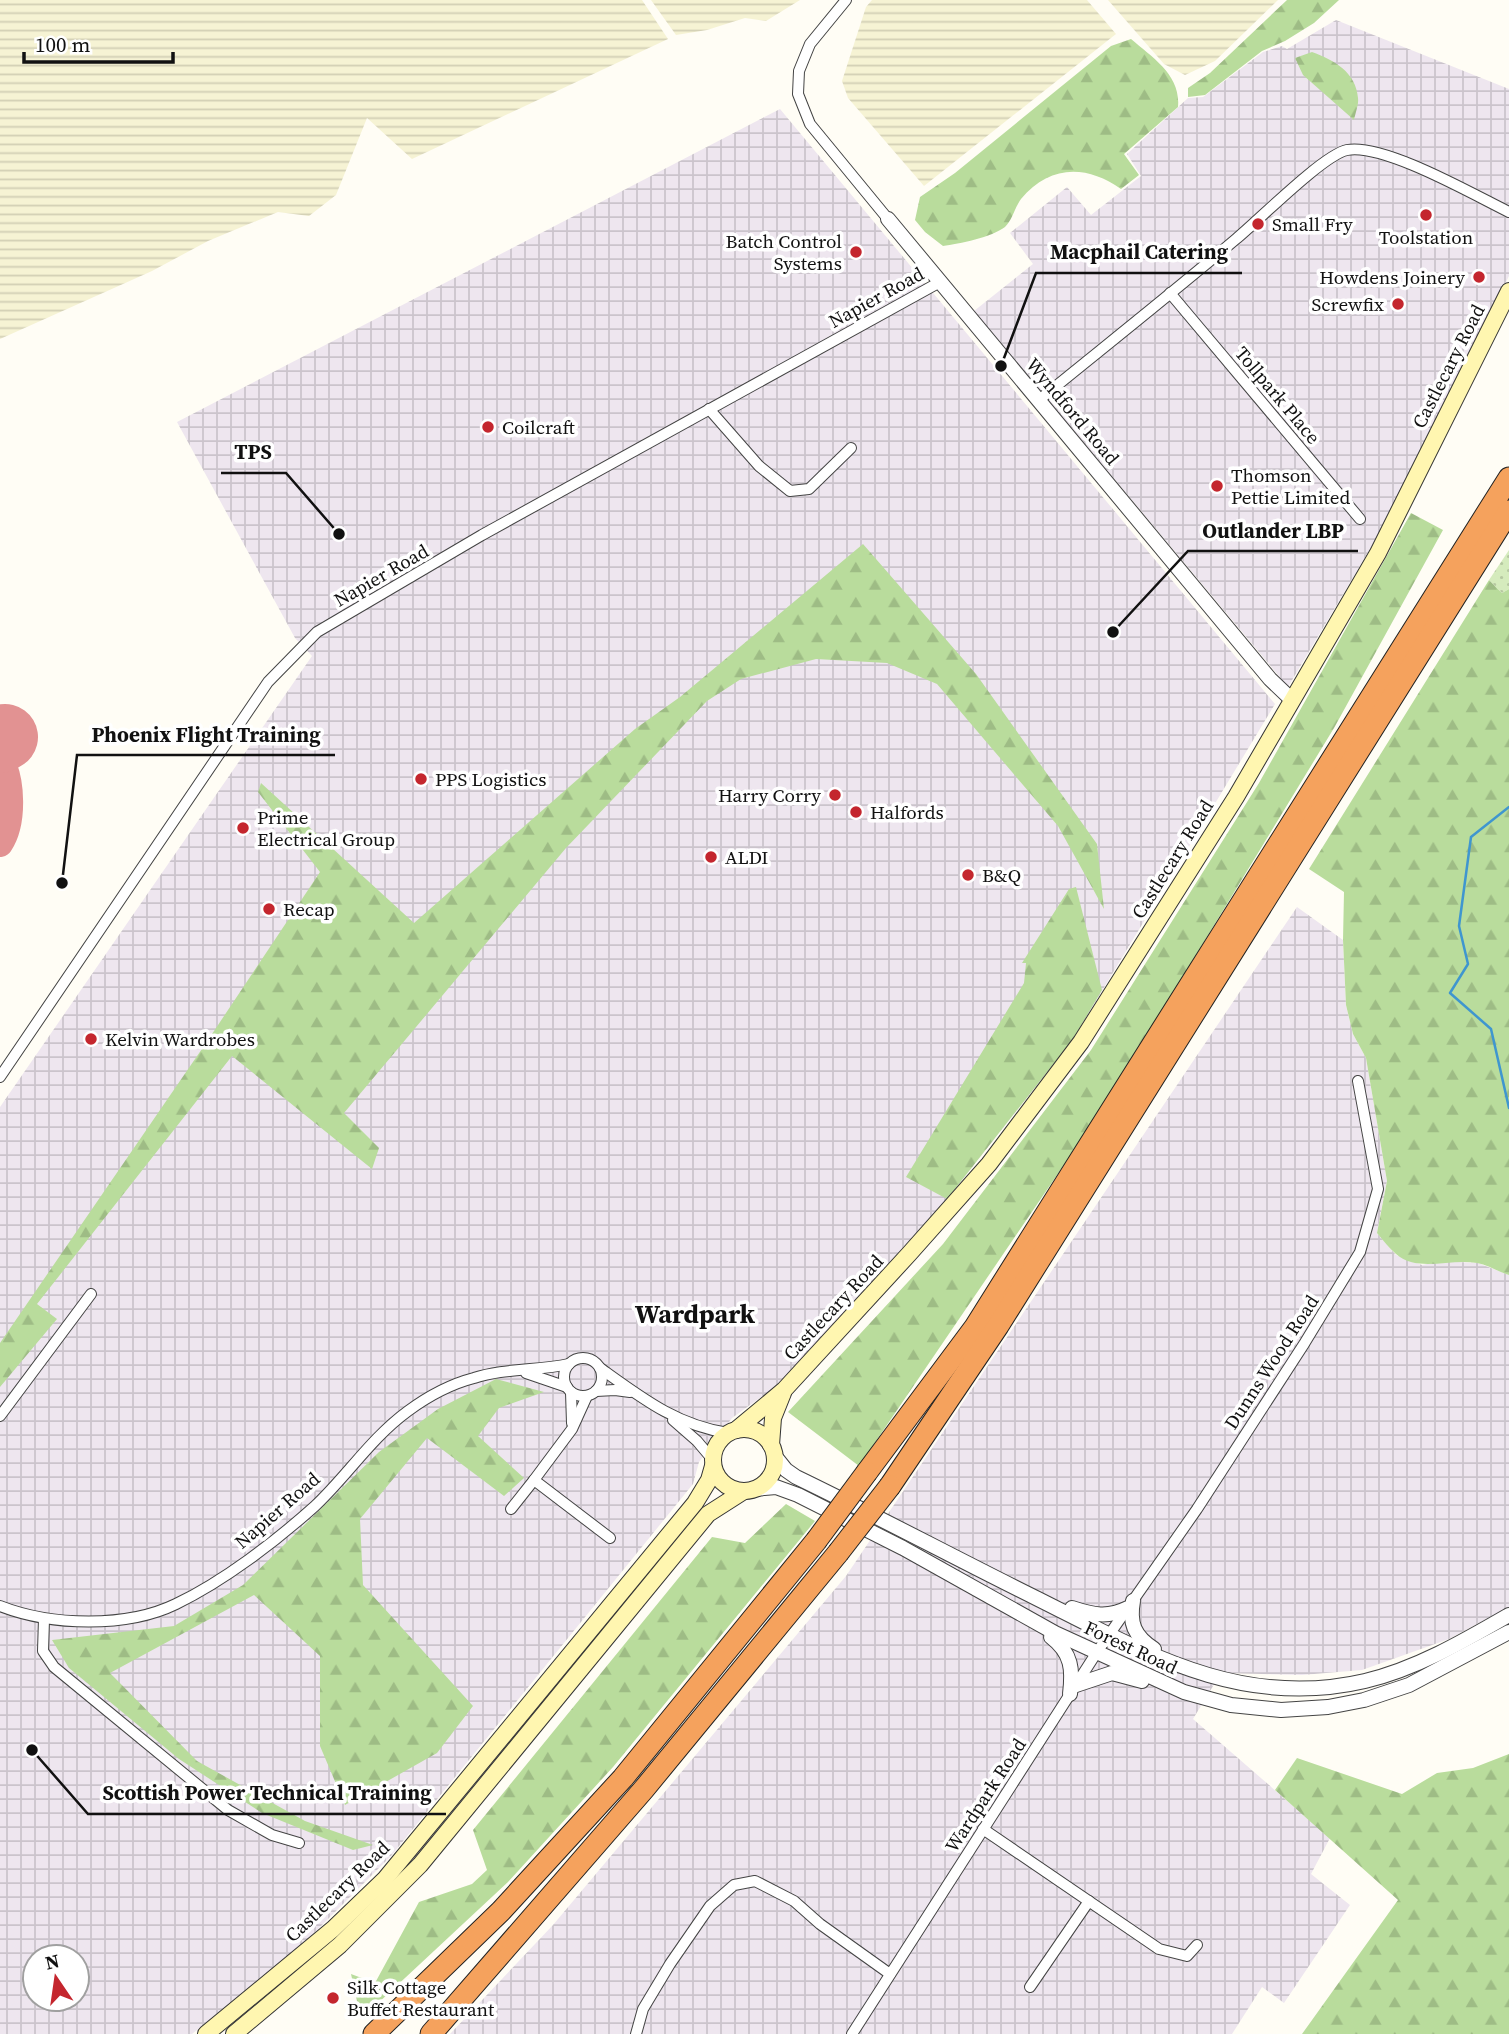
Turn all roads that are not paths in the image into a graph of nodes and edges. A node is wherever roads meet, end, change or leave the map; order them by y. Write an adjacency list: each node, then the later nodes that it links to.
1 (846, 0): 3 (street, Wyndford Road)
2 (1509, 212): 6 (street)
3 (888, 219): 4 (street, Wyndford Road)
4 (940, 282): 7 (street, Wyndford Road); 8 (street, Napier Road)
5 (1509, 291): 13 (main road, Castlecary Road)
6 (1170, 293): 7 (street); 12 (street, Tollpark Place)
7 (1039, 400): 13 (street, Wyndford Road)
8 (709, 409): 9 (street); 14 (street, Napier Road)
9 (851, 448)
10 (1509, 478): 57 (highway, bridge)
11 (1509, 511): 51 (highway, bridge)
12 (1360, 519)
13 (1292, 700): 21 (main road, Castlecary Road)
14 (0, 1077)
15 (1358, 1081): 35 (street, Dunns Wood Road)
16 (91, 1294): 25 (street)
17 (569, 1364): 18 (street); 19 (street, Napier Road); 20 (street)
18 (600, 1368): 22 (street); 23 (street)
19 (509, 1371): 20 (street, Napier Road); 39 (street, Napier Road)
20 (569, 1389): 23 (street); 26 (street)
21 (784, 1390): 27 (main road, Castlecary Road); 28 (main road, Castlecary Road)
22 (633, 1393): 23 (street); 24 (street)
23 (591, 1394): 26 (street)
24 (666, 1413): 27 (street); 29 (street)
25 (0, 1416)
26 (572, 1429): 30 (street)
27 (732, 1432): 28 (main road); 29 (main road)
28 (772, 1450): 31 (main road); 34 (street, Forest Road)
29 (713, 1463): 31 (main road); 55 (main road, Castlecary Road)
30 (534, 1479): 32 (street); 33 (street)
31 (750, 1490): 37 (street, Forest Road); 56 (main road, Castlecary Road)
32 (511, 1509)
33 (610, 1538)
34 (1034, 1597): 35 (street); 40 (street, Forest Road)
35 (1130, 1604): 42 (street, Dunns Wood Road); 44 (street)
36 (0, 1606): 39 (street, Napier Road)
37 (1021, 1614): 43 (street, Forest Road); 46 (street)
38 (1509, 1615): 44 (street, Forest Road)
39 (44, 1619): 49 (street)
40 (1081, 1620): 42 (street, Forest Road); 43 (street)
41 (1509, 1632): 47 (street, Forest Road)
42 (1110, 1635): 43 (street, Wardpark Road); 44 (street, Forest Road); 45 (street)
43 (1097, 1653): 45 (street, Forest Road); 46 (street, Wardpark Road)
44 (1186, 1669)
45 (1137, 1671): 47 (street, Forest Road)
46 (1073, 1690): 47 (street); 48 (street, Wardpark Road)
47 (1184, 1692)
48 (983, 1829): 50 (street); 53 (street, Wardpark Road)
49 (299, 1843)
50 (1088, 1901): 52 (street); 54 (street)
51 (536, 1915): 58 (highway); 59 (highway)
52 (1197, 1945)
53 (890, 1974): 60 (street); 61 (street, Wardpark Road)
54 (1030, 1987)
55 (206, 2034)
56 (234, 2034)
57 (374, 2034)
58 (415, 2034)
59 (431, 2034)
60 (636, 2034)
61 (852, 2034)

